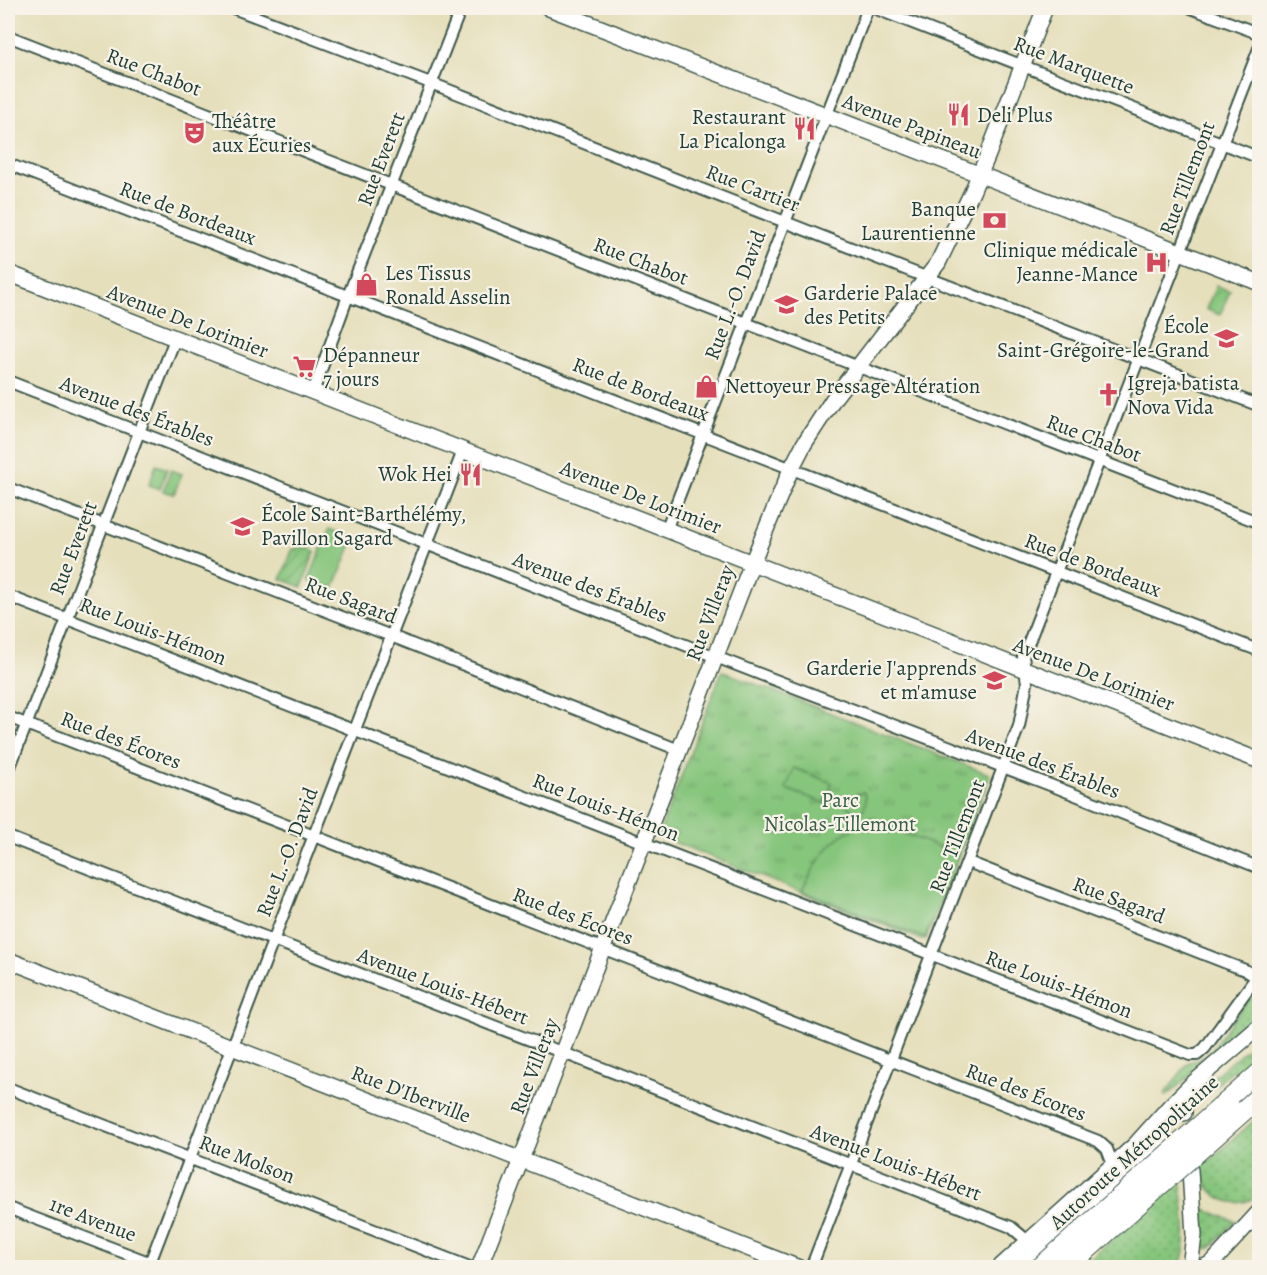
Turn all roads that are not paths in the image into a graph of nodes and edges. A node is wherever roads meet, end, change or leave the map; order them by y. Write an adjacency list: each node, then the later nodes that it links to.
1 (233, 8): 12 (street, Rue Cartier)
2 (461, 8): 12 (street, Rue Everett)
3 (549, 8): 13 (main road, Avenue Papineau)
4 (868, 8): 13 (street, Rue L.-O. David)
5 (874, 8): 11 (street, Rue Marquette)
6 (1045, 8): 11 (main road, Rue Villeray)
7 (1191, 8): 8 (street)
8 (1260, 34)
9 (8, 36): 18 (street, Rue Chabot)
10 (1260, 46): 14 (street, Rue Tillemont)
11 (1023, 65): 14 (street, Rue Marquette); 17 (main road, Rue Villeray)
12 (431, 84): 18 (street, Rue Everett); 19 (street, Rue Cartier)
13 (826, 115): 17 (main road, Avenue Papineau); 19 (street, Rue L.-O. David)
14 (1222, 143): 15 (street, Rue Marquette); 20 (street, Rue Tillemont)
15 (1260, 158)
16 (8, 164): 24 (street, Rue de Bordeaux)
17 (980, 175): 20 (main road, Avenue Papineau); 22 (main road, Rue Villeray)
18 (392, 185): 24 (street, Rue Everett); 25 (street, Rue Chabot)
19 (785, 221): 22 (street, Rue Cartier); 25 (street, Rue L.-O. David)
20 (1179, 252): 23 (main road, Avenue Papineau); 27 (street, Rue Tillemont)
21 (8, 273): 26 (main road, Avenue De Lorimier)
22 (928, 278): 27 (street, Rue Cartier); 28 (main road, Rue Villeray)
23 (1260, 283)
24 (348, 296): 30 (street, Rue Everett); 33 (street, Rue de Bordeaux)
25 (745, 323): 28 (street, Rue Chabot); 33 (street, Rue L.-O. David)
26 (175, 339): 30 (main road, Avenue De Lorimier); 32 (street, Rue Everett)
27 (1138, 358): 31 (street, Rue Cartier); 35 (street, Rue Tillemont)
28 (857, 366): 35 (street, Rue Chabot); 36 (main road, Rue Villeray)
29 (8, 381): 32 (street, Avenue des Érables)
30 (314, 392): 34 (main road, Avenue De Lorimier)
31 (1260, 406)
32 (139, 432): 39 (street, Rue Everett); 41 (street, Avenue des Érables)
33 (702, 434): 36 (street, Rue de Bordeaux); 40 (street, Rue L.-O. David)
34 (463, 451): 40 (main road, Avenue De Lorimier); 41 (street, Rue L.-O. David)
35 (1098, 460): 38 (street, Rue Chabot); 43 (street, Rue Tillemont)
36 (791, 469): 42 (main road, Rue Villeray); 43 (street, Rue de Bordeaux)
37 (8, 488): 39 (street, Rue Sagard)
38 (1260, 523)
39 (103, 525): 45 (street, Rue Everett); 46 (street, Rue Sagard)
40 (666, 530): 42 (main road, Avenue De Lorimier)
41 (426, 544): 46 (street, Rue L.-O. David); 48 (street, Avenue des Érables)
42 (752, 563): 48 (main road, Rue Villeray); 49 (main road, Avenue De Lorimier)
43 (1055, 572): 47 (street, Rue de Bordeaux); 49 (street, Rue Tillemont)
44 (8, 596): 45 (street, Rue Louis-Hémon)
45 (66, 618): 51 (street, Rue Everett); 52 (street, Rue Louis-Hémon)
46 (391, 636): 52 (street, Rue L.-O. David); 53 (street, Rue Sagard)
47 (1260, 651)
48 (715, 656): 53 (main road, Rue Villeray); 55 (street, Avenue des Érables)
49 (1026, 669): 54 (main road, Avenue De Lorimier); 55 (street, Rue Tillemont)
50 (8, 717): 51 (street, Rue des Écores)
51 (26, 724): 56 (street, Rue Everett); 57 (street, Rue des Écores)
52 (355, 730): 57 (street, Rue L.-O. David); 59 (street, Rue Louis-Hémon)
53 (679, 750): 59 (main road, Rue Villeray)
54 (1260, 761)
55 (1004, 768): 60 (street, Rue Tillemont); 61 (street, Avenue des Érables)
56 (8, 772)
57 (314, 836): 62 (street, Rue L.-O. David); 63 (street, Rue des Écores)
58 (8, 837): 62 (street, Avenue Louis-Hébert)
59 (644, 842): 63 (main road, Rue Villeray); 64 (street, Rue Louis-Hémon)
60 (968, 862): 64 (street, Rue Tillemont); 66 (street, Rue Sagard)
61 (1260, 868)
62 (273, 941): 68 (street, Rue L.-O. David); 69 (street, Avenue Louis-Hébert)
63 (602, 949): 69 (main road, Rue Villeray); 70 (street, Rue des Écores)
64 (932, 955): 66 (street, Rue Louis-Hémon); 70 (street, Rue Tillemont)
65 (8, 960): 68 (main road, Rue D'Iberville)
66 (1258, 975)
67 (1260, 1026): 73 (main road)
68 (232, 1047): 77 (street, Rue L.-O. David); 78 (main road, Rue D'Iberville)
69 (562, 1053): 78 (main road, Rue Villeray); 79 (street, Avenue Louis-Hébert)
70 (891, 1061): 79 (street, Rue Tillemont); 80 (street, Rue des Écores)
71 (1260, 1073): 75 (highway, Autoroute Métropolitaine)
72 (8, 1088): 77 (street, Rue Molson)
73 (1183, 1093): 76 (main road); 80 (main road)
74 (1260, 1096): 95 (highway, Autoroute Métropolitaine, bridge)
75 (1227, 1102): 93 (highway, bridge); 94 (highway, Autoroute Métropolitaine, bridge)
76 (1184, 1113)
77 (190, 1158): 85 (street, Rue L.-O. David); 88 (street, Rue Molson)
78 (521, 1159): 89 (main road, Rue Villeray); 90 (main road, Rue D'Iberville)
79 (850, 1165): 84 (street, Avenue Louis-Hébert); 91 (street, Rue Tillemont)
80 (1113, 1165): 84 (main road)
81 (1190, 1170): 96 (main road)
82 (8, 1208): 85 (street, 1re Avenue)
83 (1260, 1211): 86 (main road)
84 (1029, 1242): 92 (main road)
85 (149, 1265): 87 (street, 1re Avenue)
86 (1209, 1266)
87 (164, 1268)
88 (472, 1268)
89 (479, 1268)
90 (799, 1268)
91 (811, 1268)
92 (999, 1268)
93 (1018, 1268)
94 (1040, 1268)
95 (1066, 1268)
96 (1190, 1268)

